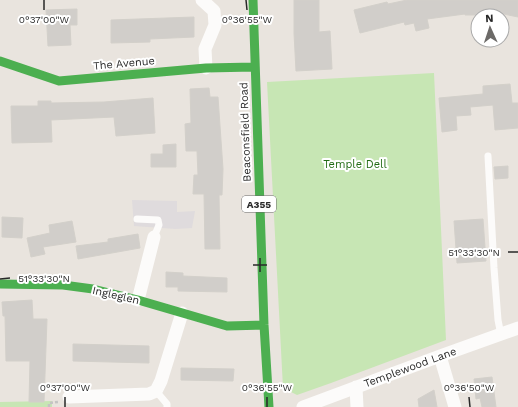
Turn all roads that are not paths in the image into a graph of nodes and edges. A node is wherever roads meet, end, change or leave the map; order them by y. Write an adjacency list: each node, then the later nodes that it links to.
1 (202, 0): 5 (street)
2 (252, 0): 4 (street, Beaconsfield Road / A355)
3 (0, 61): 5 (street, The Avenue)
4 (254, 67): 5 (street, The Avenue); 12 (street, Beaconsfield Road / A355)
5 (206, 68)
6 (488, 156): 14 (lane)
7 (137, 219): 8 (lane)
8 (154, 237): 10 (street)
9 (0, 284): 10 (street, Ingleglen)
10 (138, 300): 11 (street, Ingleglen)
11 (182, 313): 12 (street, Ingleglen); 17 (street)
12 (264, 325): 20 (street, Beaconsfield Road / A355)
13 (518, 328): 14 (street, Templewood Lane)
14 (501, 335): 15 (street, Templewood Lane)
15 (440, 356): 16 (street, Templewood Lane); 23 (street)
16 (356, 387): 21 (street, Templewood Lane); 22 (street)
17 (156, 391): 18 (street); 19 (lane)
18 (69, 397)
19 (167, 407)
20 (268, 407)
21 (303, 407)
22 (357, 407)
23 (455, 407)

